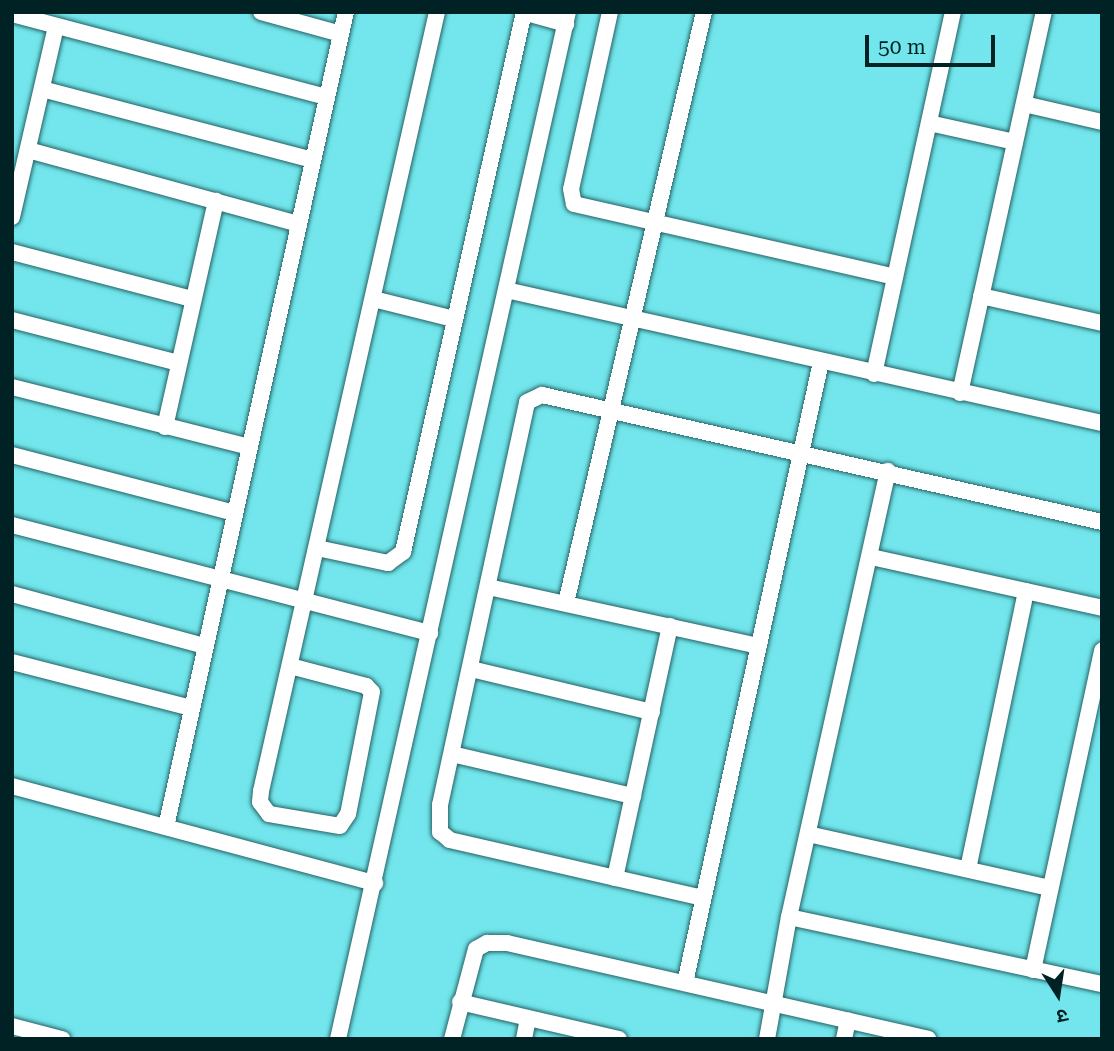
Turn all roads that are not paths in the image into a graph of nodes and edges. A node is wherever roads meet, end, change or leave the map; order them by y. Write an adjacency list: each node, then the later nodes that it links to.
1 (261, 12): 12 (street)
2 (346, 12): 12 (street)
3 (437, 12): 30 (street)
4 (524, 12): 10 (street); 31 (street)
5 (610, 12): 24 (street)
6 (704, 12): 24 (street)
7 (953, 12): 17 (street)
8 (1044, 12): 15 (street)
9 (12, 15): 11 (street)
10 (567, 18): 27 (street)
11 (56, 26): 13 (street); 14 (street)
12 (341, 34): 14 (street)
13 (42, 89): 19 (street); 20 (street)
14 (327, 97): 20 (street)
15 (1024, 104): 16 (street); 18 (street)
16 (1102, 122)
17 (929, 124): 18 (street); 26 (street)
18 (1015, 142): 28 (street)
19 (28, 150): 21 (street); 22 (street)
20 (313, 160): 23 (street)
21 (216, 201): 23 (street); 29 (street)
22 (12, 217)
23 (298, 224): 43 (street)
24 (655, 224): 26 (street); 33 (street)
25 (12, 252): 29 (street)
26 (895, 277): 37 (street)
27 (506, 290): 33 (street); 60 (street)
28 (981, 296): 34 (street); 39 (street)
29 (192, 299): 36 (street)
30 (373, 299): 31 (street); 50 (street)
31 (454, 319): 50 (street)
32 (12, 320): 36 (street)
33 (633, 320): 35 (street); 40 (street)
34 (1102, 323)
35 (821, 362): 37 (street); 44 (street)
36 (178, 363): 42 (street)
37 (874, 374): 39 (street)
38 (12, 387): 42 (street)
39 (960, 393): 41 (street)
40 (611, 411): 44 (street); 53 (street); 57 (street)
41 (1102, 423)
42 (165, 427): 43 (street)
43 (249, 447): 47 (street)
44 (801, 453): 46 (street); 62 (street)
45 (12, 455): 47 (street)
46 (888, 471): 48 (street); 51 (street)
47 (235, 513): 52 (street)
48 (1102, 522)
49 (12, 525): 52 (street)
50 (317, 548): 56 (street)
51 (871, 557): 54 (street); 74 (street)
52 (220, 579): 56 (street); 61 (street)
53 (488, 587): 57 (street); 66 (street)
54 (1026, 591): 58 (street); 75 (street)
55 (12, 594): 61 (street)
56 (305, 601): 60 (street); 65 (street)
57 (566, 603): 59 (street)
58 (1102, 608)
59 (670, 626): 62 (street); 69 (street)
60 (430, 633): 77 (street)
61 (205, 646): 68 (street)
62 (758, 646): 79 (street)
63 (1102, 650): 67 (street)
64 (12, 662): 68 (street)
65 (290, 666): 65 (street)
66 (471, 669): 69 (street); 70 (street)
67 (1096, 706): 78 (street)
68 (191, 708): 73 (street)
69 (652, 712): 72 (street)
70 (452, 754): 72 (street); 76 (street)
71 (12, 786): 73 (street)
72 (634, 796): 76 (street)
73 (166, 827): 77 (street)
74 (808, 834): 75 (street); 80 (street)
75 (968, 869): 78 (street)
76 (615, 878): 79 (street)
77 (375, 883): 91 (street)
78 (1049, 888): 81 (street)
79 (703, 898): 82 (street)
80 (789, 917): 81 (street); 85 (street)
81 (1033, 971): 83 (street)
82 (685, 983): 84 (street); 85 (street)
83 (1102, 984)
84 (460, 1002): 86 (street); 92 (street)
85 (774, 1004): 87 (street); 95 (street)
86 (528, 1018): 89 (street); 93 (street)
87 (848, 1020): 96 (street); 97 (street)
88 (12, 1026): 90 (street)
89 (589, 1035): 94 (street)
90 (62, 1039)
91 (338, 1039)
92 (452, 1039)
93 (524, 1039)
94 (619, 1039)
95 (767, 1039)
96 (844, 1039)
97 (928, 1039)

